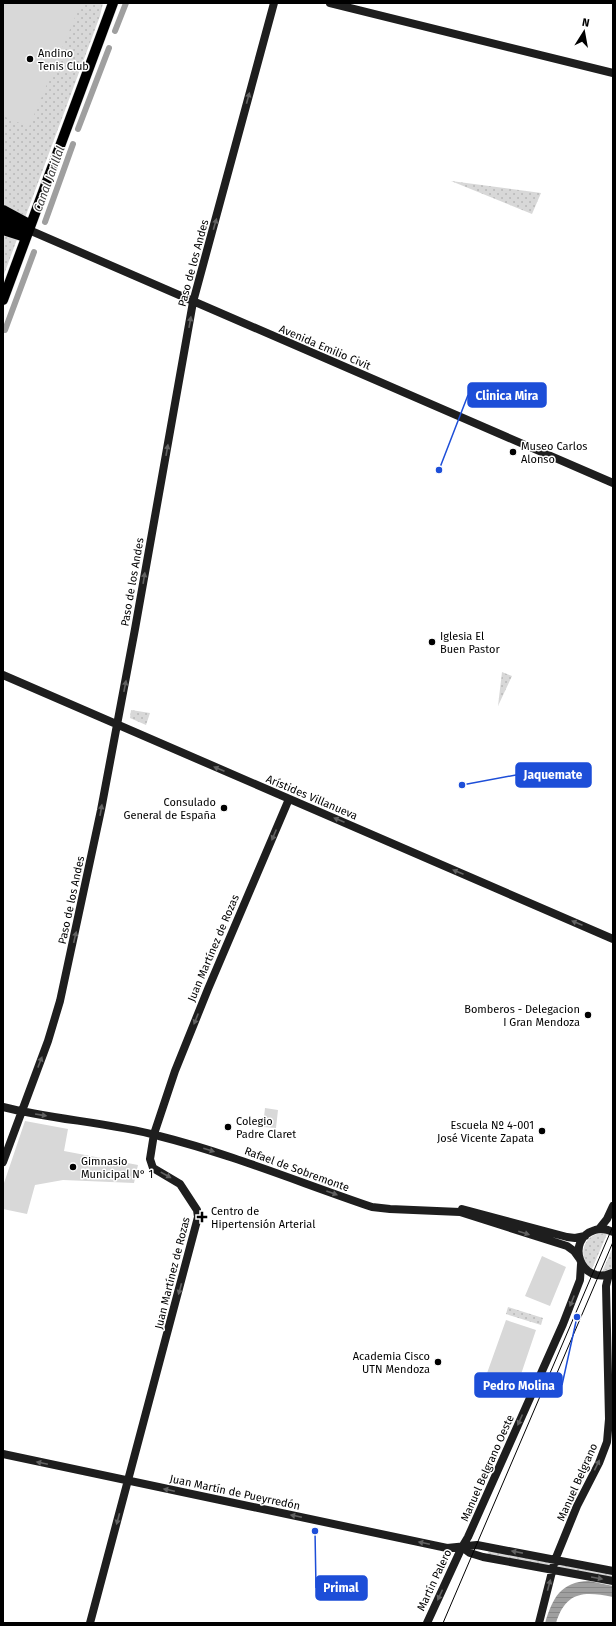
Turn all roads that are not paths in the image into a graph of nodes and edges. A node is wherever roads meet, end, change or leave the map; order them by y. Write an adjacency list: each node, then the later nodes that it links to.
1 (108, 3): 5 (street)
2 (113, 3): 5 (main road)
3 (274, 3): 12 (street, Paso de los Andes, one-way to 3)
4 (330, 3): 6 (street)
5 (109, 14): 10 (main road)
6 (613, 73)
7 (3, 210): 10 (main road)
8 (3, 220): 10 (main road)
9 (3, 230): 10 (main road)
10 (29, 230): 11 (main road); 12 (street, Avenida Emilio Civit)
11 (3, 300)
12 (193, 302): 13 (street, Avenida Emilio Civit); 15 (street, Paso de los Andes, one-way to 12)
13 (613, 483)
14 (3, 675): 15 (street, Arístides Villanueva)
15 (117, 724): 16 (street, Arístides Villanueva, one-way to 15); 19 (street, Paso de los Andes, one-way to 15)
16 (289, 799): 17 (street, Arístides Villanueva, one-way to 16); 20 (street, Juan Martínez de Rozas, one-way to 20)
17 (613, 939)
18 (3, 1107): 19 (street, Rafael de Sobremonte)
19 (20, 1112): 20 (street, Rafael de Sobremonte, one-way to 20); 21 (street, Paso de los Andes)
20 (154, 1134): 27 (street, Rafael de Sobremonte, one-way to 27); 30 (street, Juan Martínez de Rozas, one-way to 30)
21 (3, 1162)
22 (613, 1206): 24 (street)
23 (461, 1208): 26 (street)
24 (599, 1229): 25 (street); 26 (street)
25 (613, 1232)
26 (585, 1236): 27 (street, Manuel Belgrano Oeste)
27 (580, 1261): 28 (street, Rafael de Sobremonte); 31 (street, Manuel Belgrano Oeste, one-way to 31)
28 (611, 1273): 32 (street, Manuel Belgrano, one-way to 28)
29 (3, 1454): 30 (street, Juan Martín de Pueyrredón, one-way to 29)
30 (128, 1481): 31 (street, Juan Martín de Pueyrredón, one-way to 30); 36 (street, Juan Martínez de Rozas, one-way to 36)
31 (462, 1547): 32 (street, Juan Martín de Pueyrredón, one-way to 31); 33 (street, Juan Martín de Pueyrredón); 37 (street, Martín Palero, one-way to 37)
32 (555, 1560): 33 (street, Manuel Belgrano); 34 (street, Juan Martín de Pueyrredón)
33 (552, 1570): 35 (street, Juan Martín de Pueyrredón, one-way to 35); 38 (street, Manuel Belgrano, one-way to 33)
34 (613, 1571)
35 (613, 1581)
36 (90, 1623)
37 (427, 1623)
38 (539, 1623)

